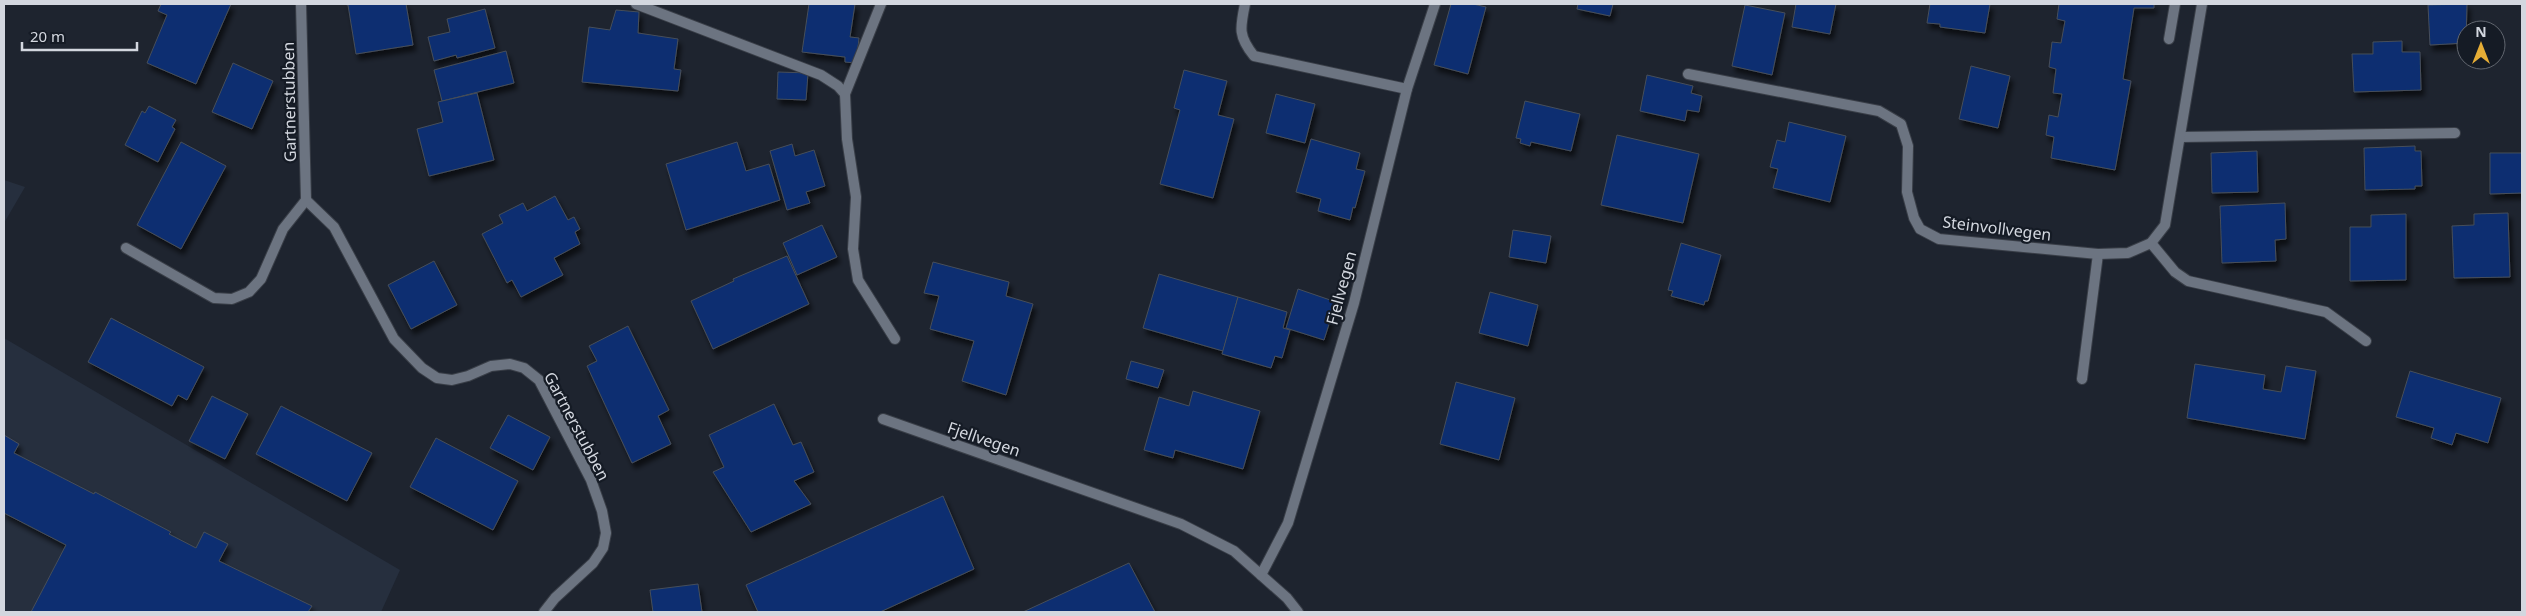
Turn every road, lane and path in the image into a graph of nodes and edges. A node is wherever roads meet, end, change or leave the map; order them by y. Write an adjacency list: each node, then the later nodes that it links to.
1 (301, 4): 14 (street, Gartnerstubben)
2 (636, 4): 11 (street)
3 (881, 4): 11 (street)
4 (1246, 4): 10 (street)
5 (1434, 4): 10 (street, Fjellvegen)
6 (2175, 4): 8 (street)
7 (2202, 4): 13 (street)
8 (2169, 39)
9 (1688, 74): 17 (street, Steinvollvegen)
10 (1408, 89): 22 (street, Fjellvegen)
11 (845, 94): 18 (street)
12 (2455, 133): 13 (street)
13 (2181, 137): 15 (street)
14 (306, 200): 16 (street); 23 (street, Gartnerstubben)
15 (2151, 243): 17 (street, Steinvollvegen); 19 (street)
16 (126, 248)
17 (2098, 254): 20 (street)
18 (895, 339)
19 (2366, 340)
20 (2082, 378)
21 (883, 419): 22 (street, Fjellvegen)
22 (1262, 575): 24 (street, Fjellvegen)
23 (544, 612)
24 (1298, 612)

